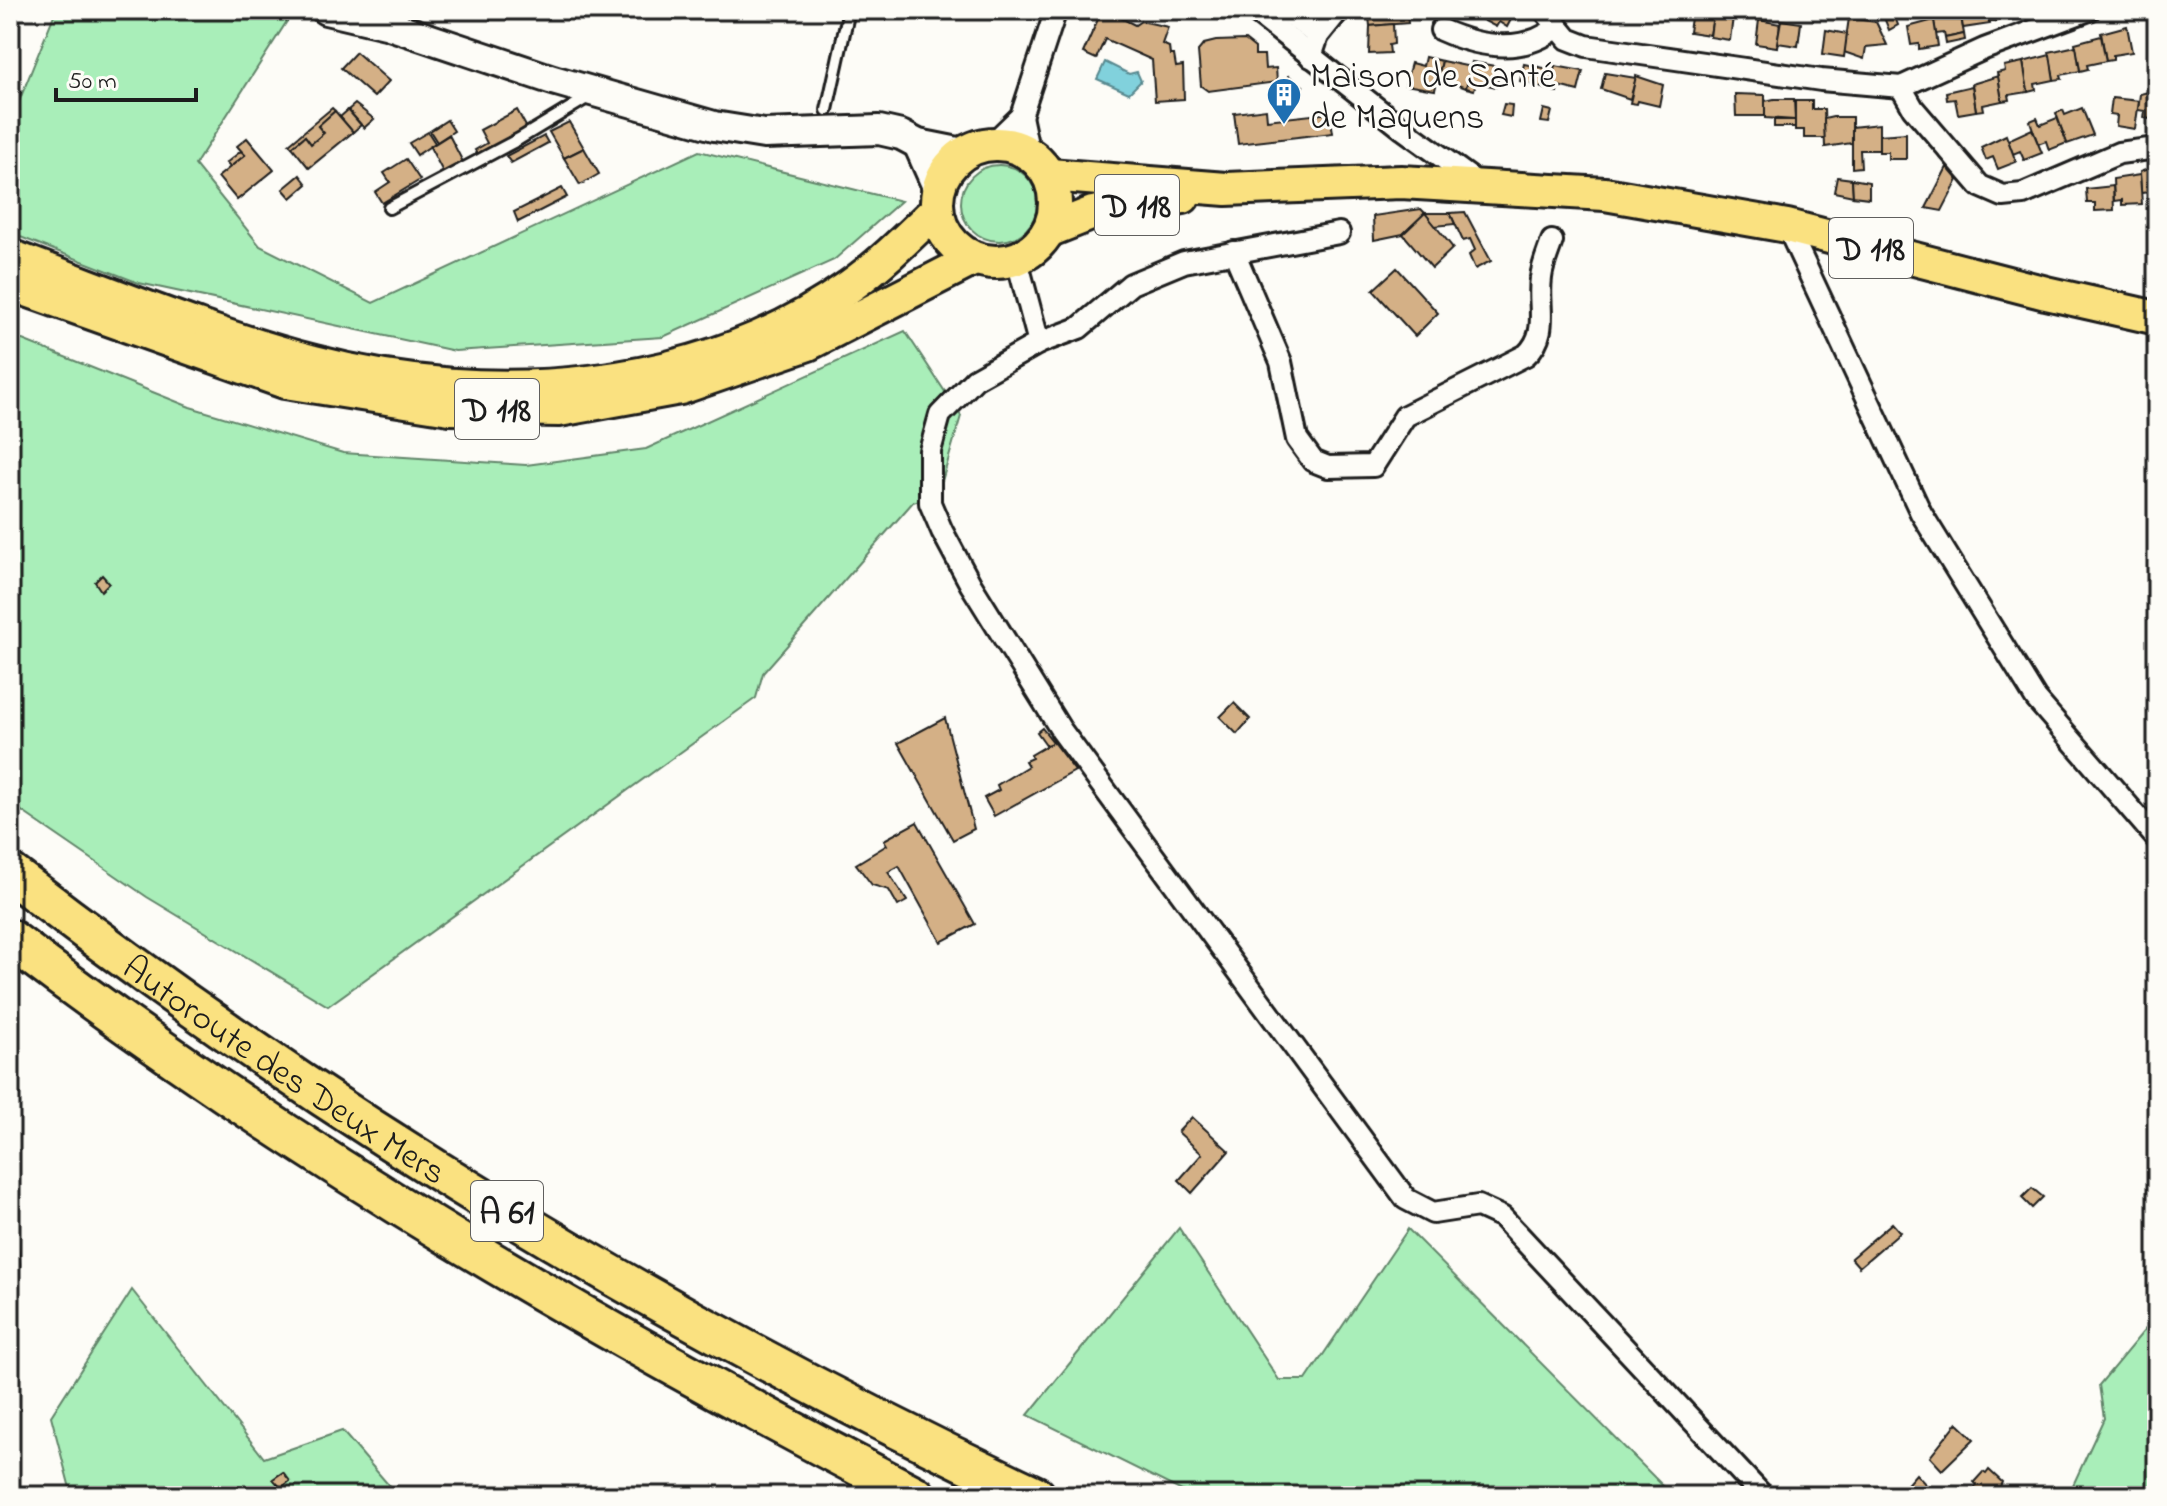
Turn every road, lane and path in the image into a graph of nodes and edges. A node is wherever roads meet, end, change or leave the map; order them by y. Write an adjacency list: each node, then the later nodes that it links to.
1 (326, 10): 14 (main road)
2 (849, 10): 15 (lane)
3 (1056, 10): 16 (street)
4 (1253, 10): 12 (street)
5 (1284, 10): 11 (street)
6 (1339, 10): 11 (street)
7 (1544, 10): 9 (street)
8 (2089, 10): 13 (street)
9 (1556, 28): 10 (street); 13 (street)
10 (1441, 30)
11 (1318, 36): 12 (street)
12 (1311, 57): 21 (street)
13 (1901, 87): 19 (street)
14 (595, 93): 17 (main road); 24 (lane)
15 (827, 110)
16 (1021, 116): 18 (street); 20 (street)
17 (918, 144): 18 (main road); 23 (main road)
18 (978, 148): 20 (main road); 23 (main road)
19 (2157, 148)
20 (1039, 164): 22 (main road, D 118); 26 (main road)
21 (1482, 187): 22 (main road, D 118); 25 (main road, D 118)
22 (1226, 189): 26 (main road, D 118)
23 (937, 199): 30 (main road, D 118); 31 (main road)
24 (389, 208)
25 (1787, 226): 34 (main road, D 118); 36 (street)
26 (1050, 230): 32 (main road)
27 (1339, 233): 29 (street)
28 (1552, 241): 29 (street)
29 (1234, 252): 35 (street)
30 (10, 256)
31 (974, 259): 32 (main road); 33 (main road, D 118)
32 (1017, 260): 35 (street)
33 (10, 284)
34 (2157, 318)
35 (1039, 343): 43 (street)
36 (2157, 839)
37 (10, 873): 42 (highway, Autoroute des Deux Mers / A 61)
38 (10, 939): 41 (highway, Autoroute des Deux Mers / A 61)
39 (10, 1238): 40 (lane)
40 (13, 1265)
41 (916, 1496)
42 (1036, 1496)
43 (1763, 1496)

